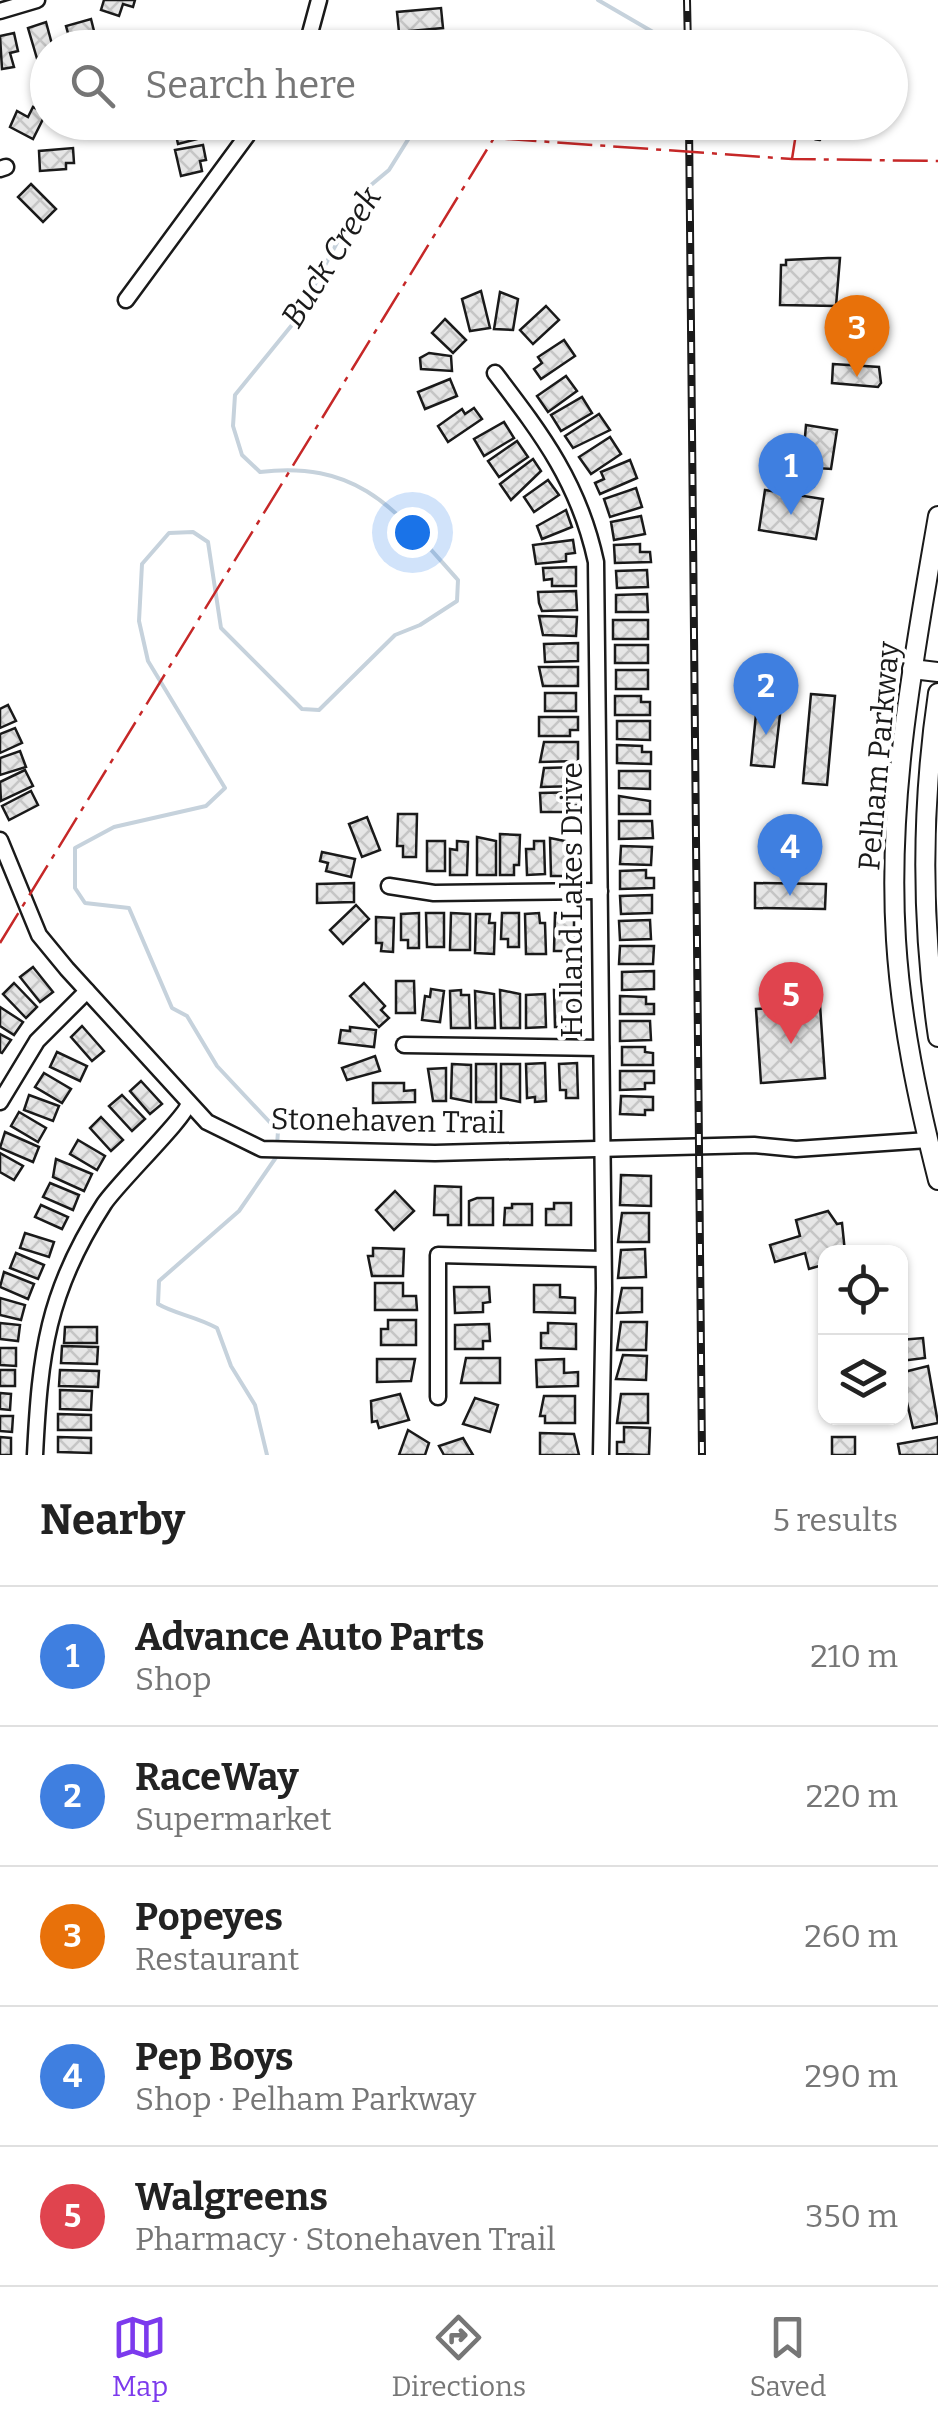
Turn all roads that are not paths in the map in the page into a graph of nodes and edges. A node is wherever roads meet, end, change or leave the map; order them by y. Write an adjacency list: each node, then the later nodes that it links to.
1 (37, 0): 3 (street)
2 (318, 0): 4 (street)
3 (0, 10)
4 (310, 30)
5 (244, 140): 6 (street)
6 (126, 300)
7 (495, 373): 14 (street, Holland Lakes Drive)
8 (938, 516): 9 (main road, Pelham Parkway)
9 (912, 668): 10 (main road); 15 (main road, Pelham Parkway)
10 (938, 672)
11 (938, 693): 16 (main road, Pelham Parkway)
12 (0, 840): 17 (street, Stonehaven Trail)
13 (389, 886): 14 (street)
14 (600, 892): 20 (street, Holland Lakes Drive)
15 (894, 892): 16 (main road); 23 (main road, Pelham Parkway)
16 (924, 892): 18 (main road, Pelham Parkway)
17 (87, 991): 21 (street); 22 (street, Stonehaven Trail)
18 (938, 1037)
19 (404, 1046): 20 (street)
20 (601, 1048): 24 (street, Holland Lakes Drive)
21 (0, 1102)
22 (188, 1104): 24 (street, Stonehaven Trail); 28 (street)
23 (933, 1139): 24 (street, Stonehaven Trail); 25 (main road, Pelham Parkway)
24 (601, 1148): 26 (street, Holland Lakes Drive)
25 (938, 1180)
26 (603, 1259): 27 (street); 29 (street, Holland Lakes Drive)
27 (438, 1397)
28 (36, 1455)
29 (601, 1455)

